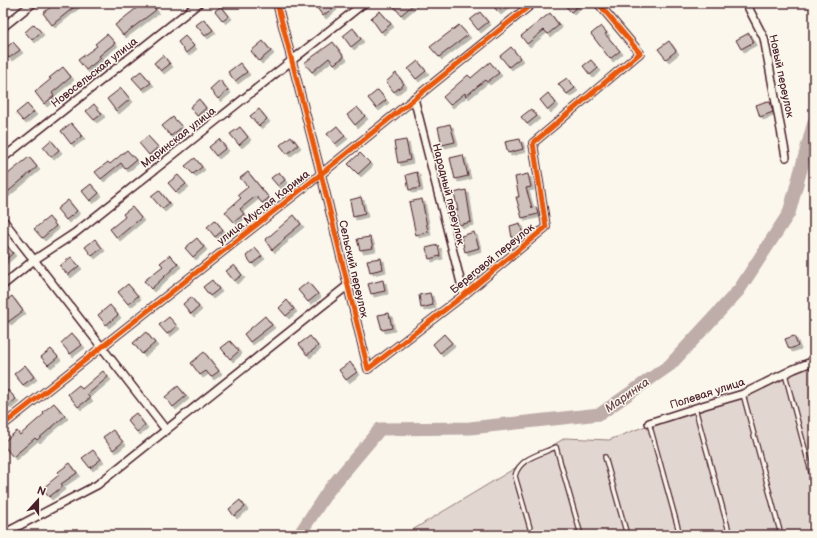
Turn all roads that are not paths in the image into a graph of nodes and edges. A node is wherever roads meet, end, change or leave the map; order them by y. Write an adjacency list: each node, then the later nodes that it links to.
1 (33, 3): 8 (street)
2 (199, 3): 12 (street, Новосельская улица)
3 (277, 3): 9 (street, Сельский переулок)
4 (364, 3): 9 (street, Маринская улица)
5 (533, 3): 10 (street, улица Мустая Карима)
6 (598, 3): 18 (street, Береговой переулок)
7 (746, 3): 11 (street, Новый переулок)
8 (3, 27)
9 (292, 60): 13 (street, Сельский переулок); 15 (street, Маринская улица)
10 (414, 98): 13 (street, улица Мустая Карима); 18 (street, Народный переулок)
11 (786, 157)
12 (3, 158)
13 (321, 174): 17 (street, Сельский переулок); 19 (street, улица Мустая Карима)
14 (3, 220): 15 (street)
15 (34, 260): 16 (street, Маринская улица); 19 (street)
16 (3, 285)
17 (347, 286): 21 (street, Сельский переулок); 27 (street, Сельский переулок)
18 (464, 294): 21 (street, Береговой переулок)
19 (101, 347): 26 (street, улица Мустая Карима); 27 (street)
20 (814, 361): 22 (street, Полевая улица)
21 (368, 369)
22 (785, 374): 23 (street, Полевая улица); 29 (lane)
23 (743, 394): 24 (street, Полевая улица); 36 (lane)
24 (695, 408): 25 (street, Полевая улица); 35 (lane)
25 (650, 423): 34 (lane)
26 (3, 425)
27 (166, 430): 30 (street, Сельский переулок)
28 (605, 457): 33 (lane)
29 (814, 483)
30 (3, 534)
31 (532, 535): 32 (lane)
32 (581, 535)
33 (627, 535)
34 (680, 535)
35 (730, 535)
36 (781, 535)

